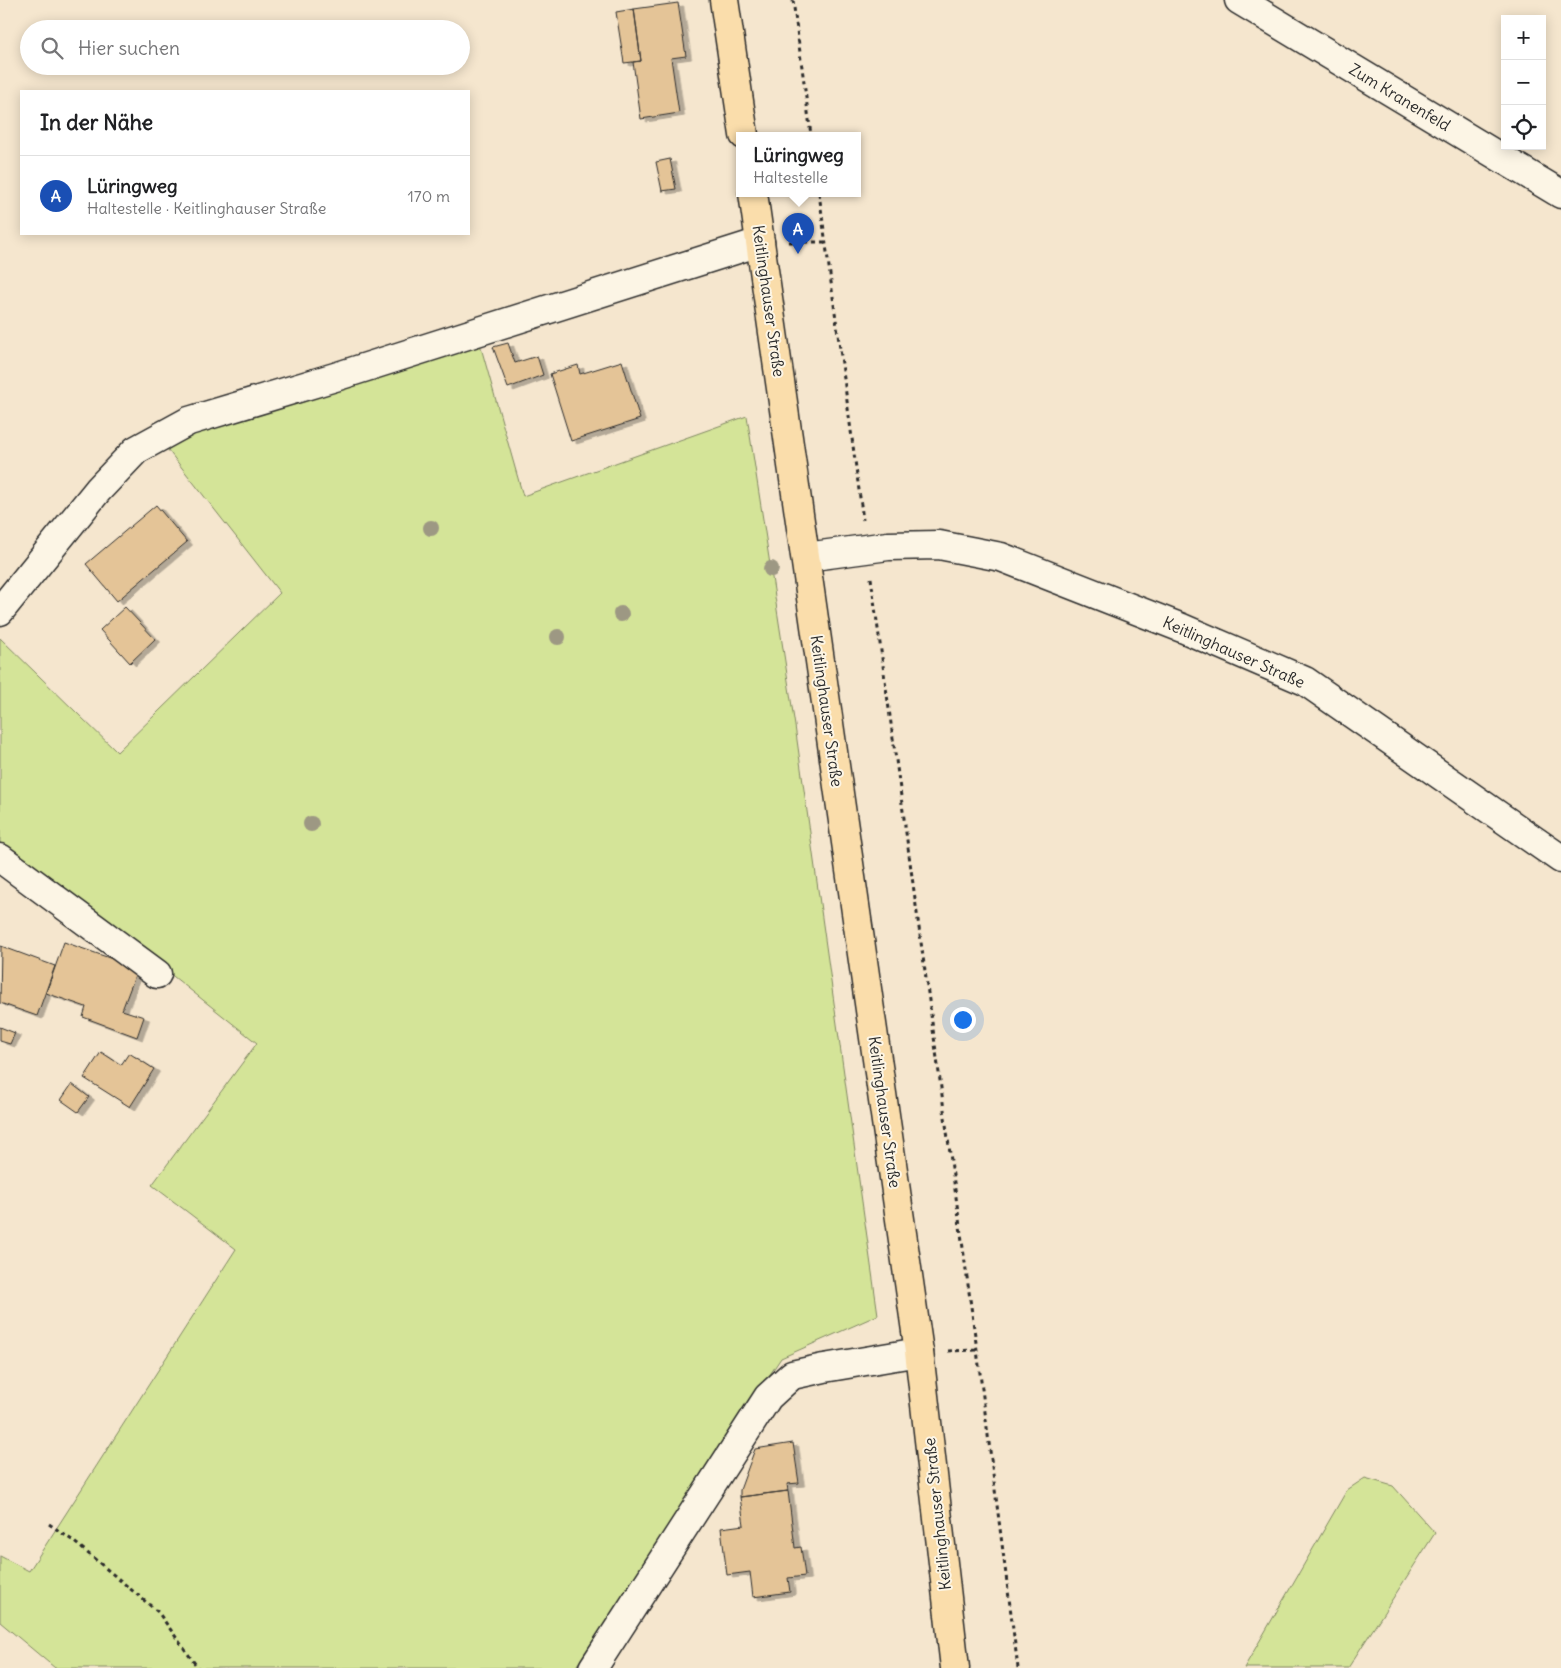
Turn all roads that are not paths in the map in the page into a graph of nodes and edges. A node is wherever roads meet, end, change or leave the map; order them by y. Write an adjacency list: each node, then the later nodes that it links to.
1 (724, 0): 3 (main road)
2 (1239, 0): 4 (street, Zum Kranenfeld)
3 (744, 132)
4 (1561, 194)
5 (754, 197): 6 (main road, Keitlinghauser Straße)
6 (760, 242): 7 (main road, Keitlinghauser Straße); 8 (street)
7 (806, 557): 10 (street, Keitlinghauser Straße); 12 (main road, Keitlinghauser Straße)
8 (0, 611)
9 (0, 858): 11 (street)
10 (1561, 859)
11 (157, 974)
12 (919, 1352): 13 (street); 14 (main road, Keitlinghauser Straße)
13 (594, 1668)
14 (955, 1668)

